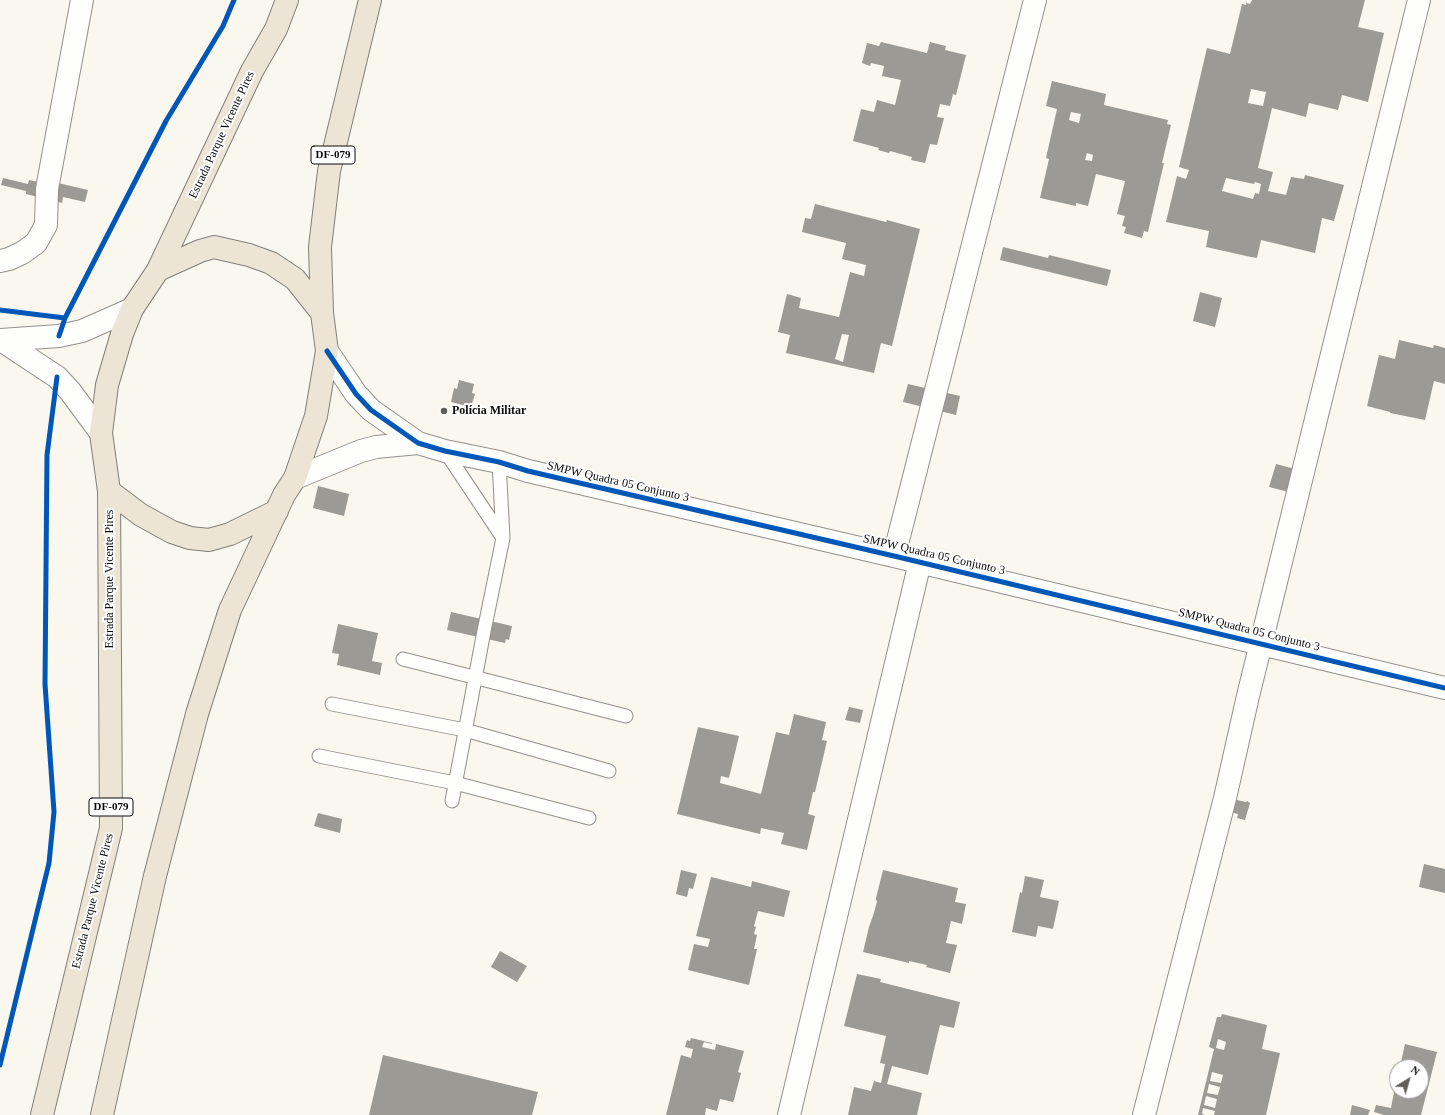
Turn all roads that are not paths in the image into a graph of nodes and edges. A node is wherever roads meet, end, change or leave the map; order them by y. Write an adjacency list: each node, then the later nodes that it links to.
1 (82, 0): 6 (street)
2 (287, 0): 7 (main road, Estrada Parque Vicente Pires / DF-079)
3 (370, 0): 9 (main road, DF-079)
4 (1035, 0): 20 (street)
5 (1419, 0): 22 (street)
6 (0, 261)
7 (158, 270): 8 (main road, DF-079); 9 (main road)
8 (132, 308): 10 (street); 12 (main road, DF-079)
9 (322, 313): 11 (main road, DF-079)
10 (0, 340): 12 (street)
11 (327, 351): 13 (street); 16 (main road, DF-079)
12 (101, 433): 17 (main road, DF-079)
13 (418, 443): 14 (street, SMPW Quadra 05 Conjunto 3); 16 (street)
14 (445, 451): 15 (street, SMPW Quadra 05 Conjunto 3); 19 (lane)
15 (499, 462): 19 (lane); 20 (street, SMPW Quadra 05 Conjunto 3)
16 (295, 478): 18 (main road, DF-079)
17 (109, 491): 18 (main road); 34 (main road, Estrada Parque Vicente Pires / DF-079)
18 (277, 511): 35 (main road, DF-079)
19 (503, 538): 24 (lane)
20 (894, 556): 21 (street, SMPW Quadra 05 Conjunto 3)
21 (920, 562): 22 (street, SMPW Quadra 05 Conjunto 3); 36 (street)
22 (1262, 644): 25 (street, SMPW Quadra 05 Conjunto 3); 37 (street)
23 (403, 659): 24 (lane)
24 (475, 677): 27 (lane); 28 (lane)
25 (1445, 688)
26 (332, 704): 28 (lane)
27 (626, 716)
28 (465, 730): 30 (lane); 31 (lane)
29 (319, 756): 31 (lane)
30 (609, 771)
31 (455, 783): 32 (lane); 33 (lane)
32 (452, 801)
33 (589, 818)
34 (42, 1115)
35 (102, 1115)
36 (789, 1115)
37 (1144, 1115)

